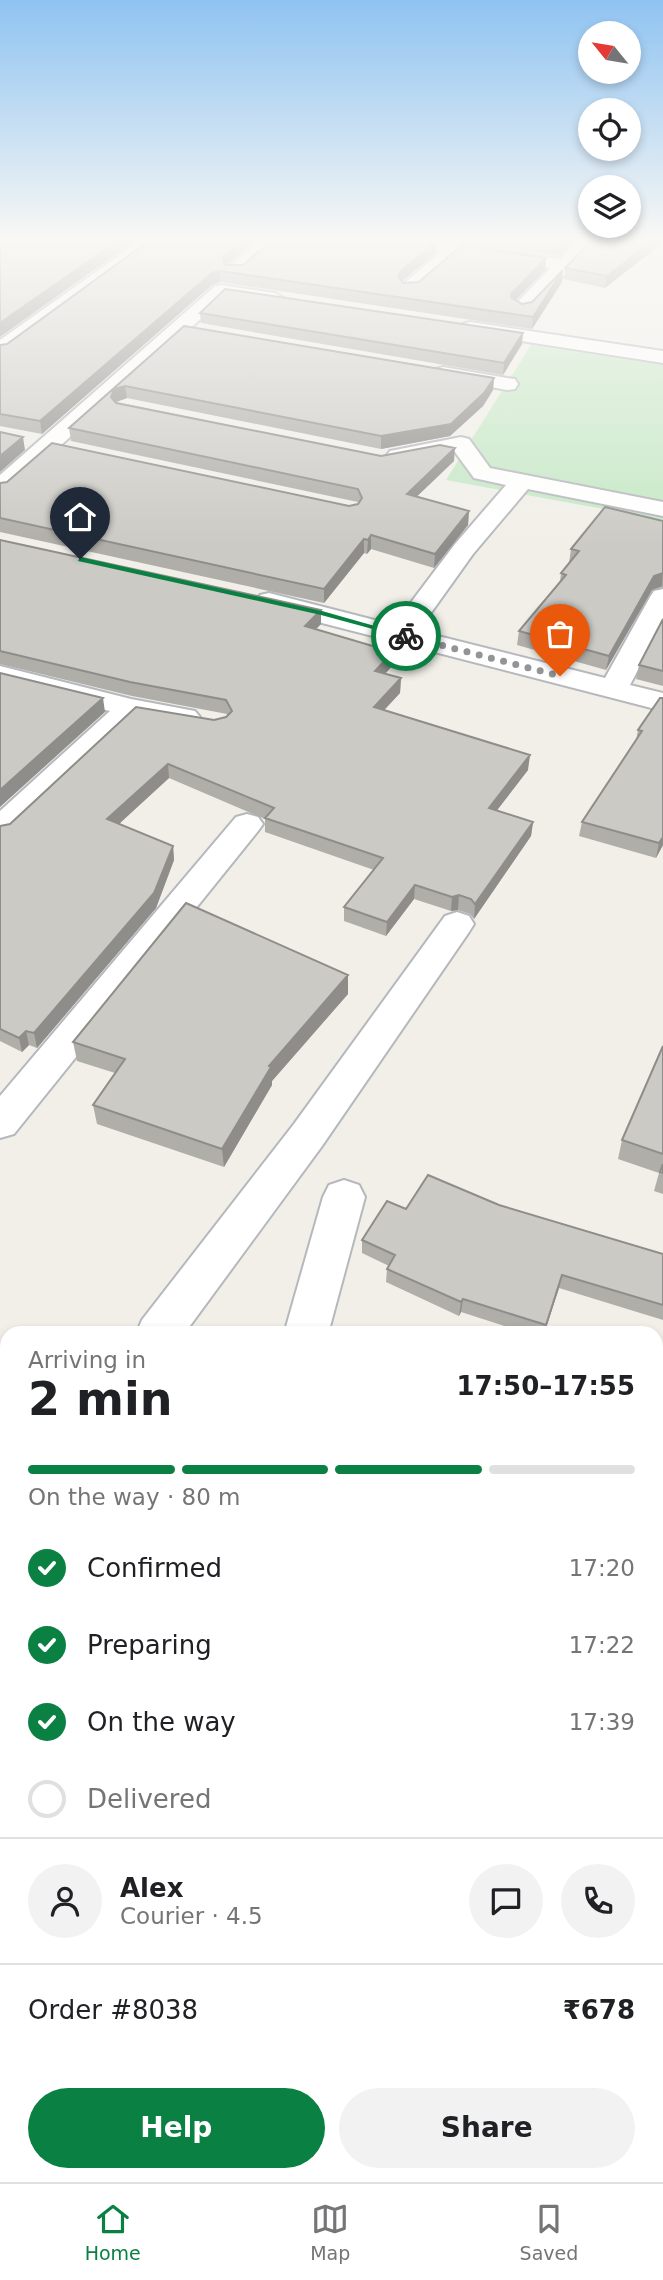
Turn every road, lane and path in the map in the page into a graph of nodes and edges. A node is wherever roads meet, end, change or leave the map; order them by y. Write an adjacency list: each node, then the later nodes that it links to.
1 (164, 342): 7 (street)
2 (564, 342): 3 (street)
3 (663, 357)
4 (425, 370): 5 (street)
5 (507, 384)
6 (25, 440): 7 (street)
7 (49, 445): 8 (street); 11 (street)
8 (75, 450)
9 (381, 459): 10 (street)
10 (522, 481): 12 (street); 15 (street)
11 (0, 488)
12 (663, 509)
13 (242, 595): 15 (street)
14 (663, 597): 17 (street)
15 (401, 635): 17 (street)
16 (0, 675): 19 (street)
17 (613, 690): 18 (street)
18 (663, 702)
19 (131, 708): 20 (street); 22 (street)
20 (216, 723)
21 (247, 824): 24 (street)
22 (0, 829)
23 (457, 924): 26 (street)
24 (0, 1123)
25 (344, 1196): 27 (street)
26 (164, 1326)
27 (308, 1326)

